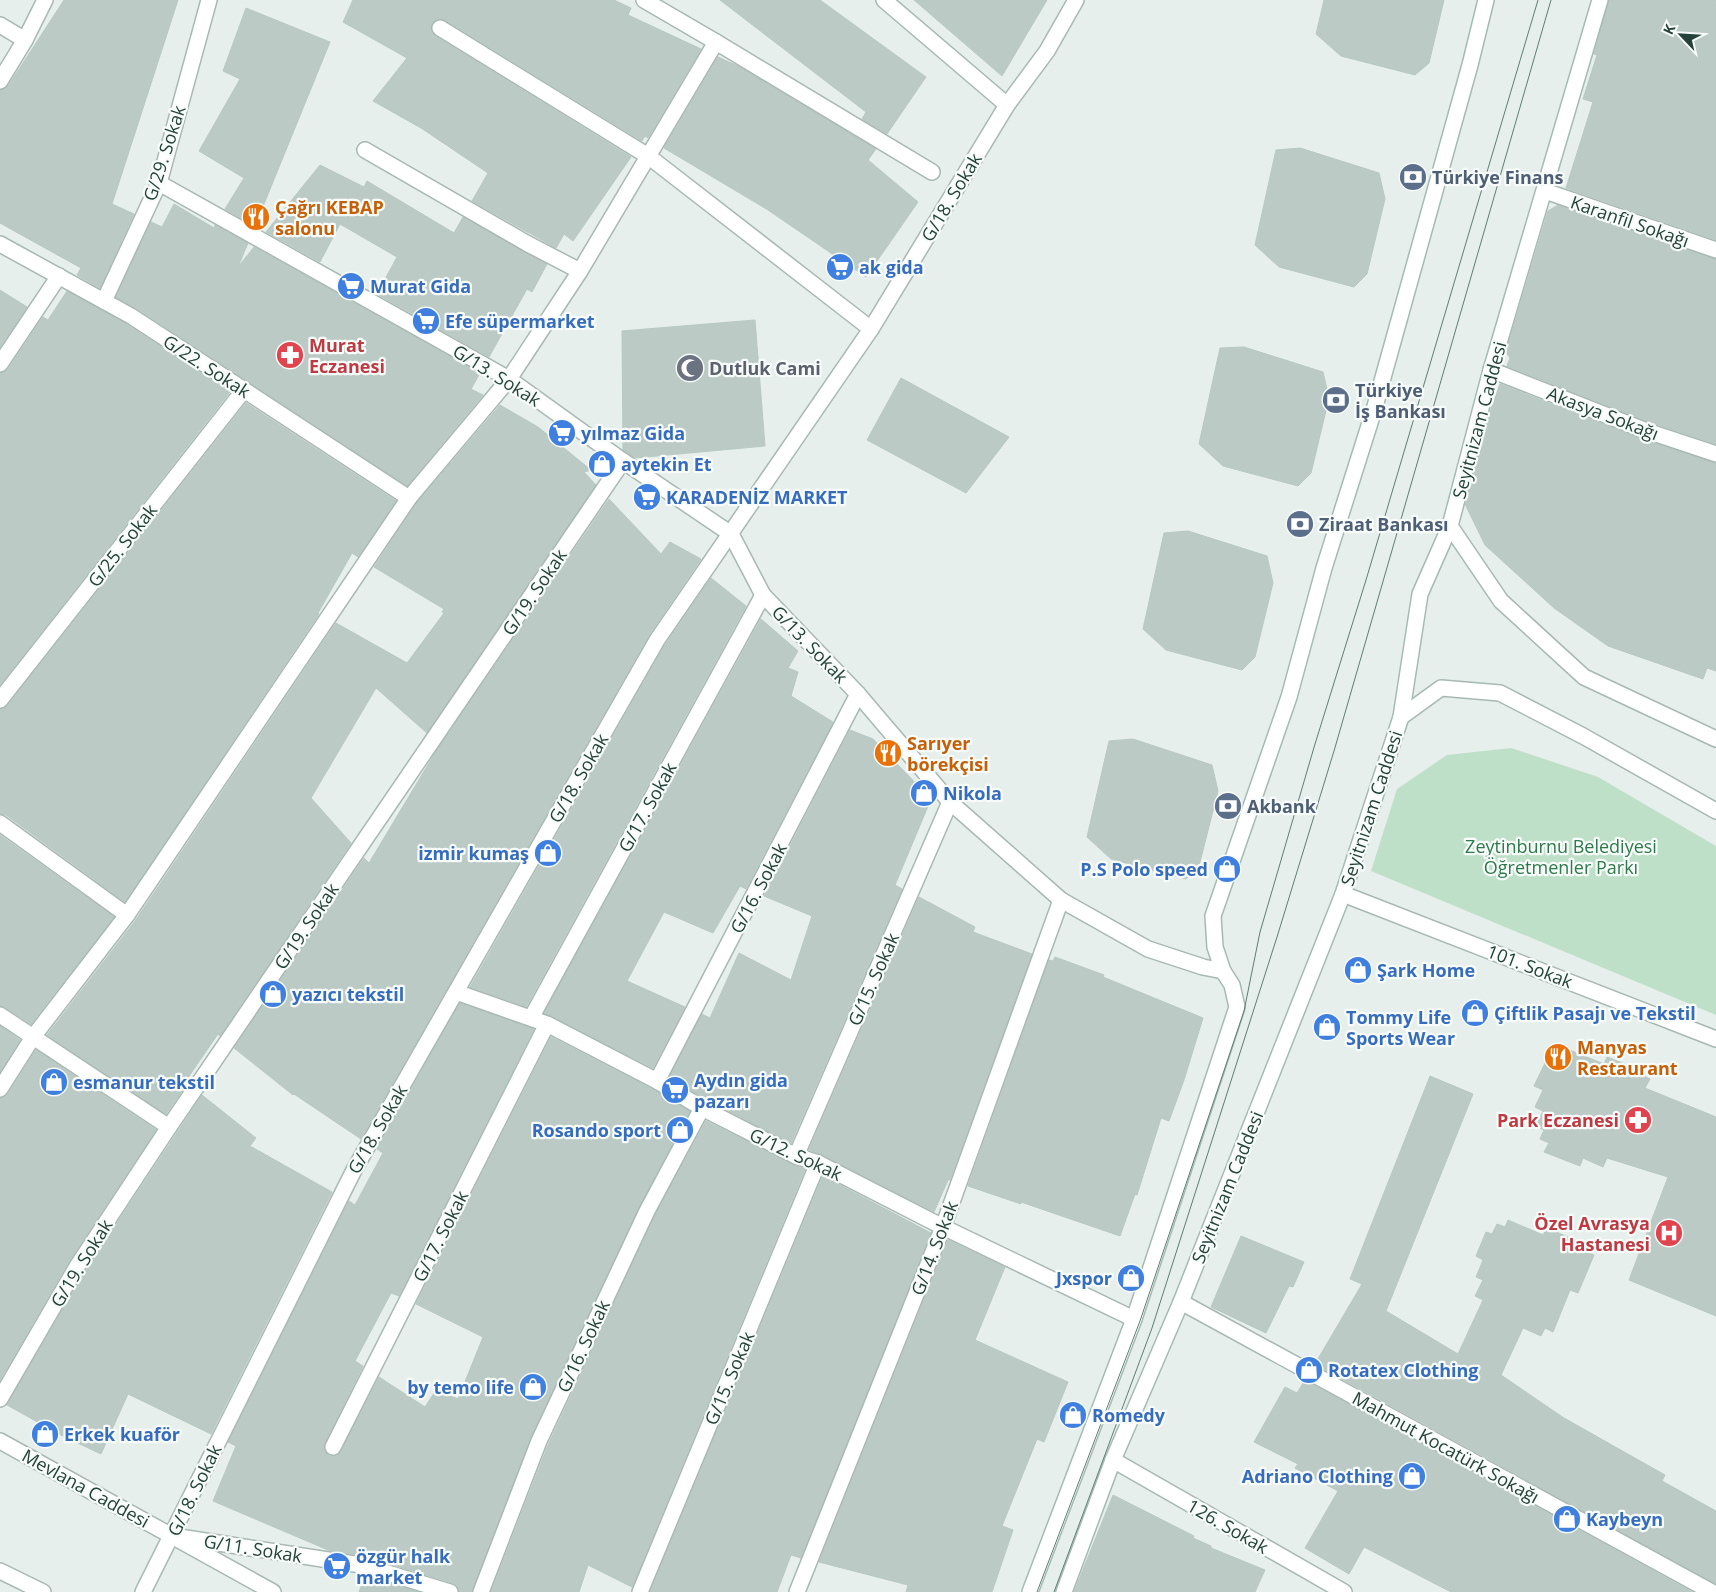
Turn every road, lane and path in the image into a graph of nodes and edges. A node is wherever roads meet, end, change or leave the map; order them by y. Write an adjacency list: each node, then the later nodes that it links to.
1 (45, 0): 10 (street)
2 (209, 0): 17 (street, G/29. Sokak)
3 (644, 0): 11 (street)
4 (884, 0): 13 (street)
5 (1076, 0): 13 (street, G/18. Sokak)
6 (1486, 0): 45 (street)
7 (1600, 0): 18 (street, Seyitnizam Caddesi)
8 (0, 25): 10 (street)
9 (440, 28): 15 (street)
10 (25, 40): 12 (street)
11 (716, 42): 15 (street); 16 (street)
12 (0, 81)
13 (1007, 105): 24 (street, G/18. Sokak)
14 (366, 150): 21 (street)
15 (648, 156): 21 (street); 24 (street)
16 (932, 172)
17 (159, 183): 23 (street, G/29. Sokak); 27 (street, G/13. Sokak)
18 (1545, 191): 20 (street, Karanfil Sokağı); 26 (street, Seyitnizam Caddesi)
19 (0, 244): 22 (street, G/22. Sokak)
20 (1716, 250)
21 (580, 271): 27 (street)
22 (59, 276): 23 (street, G/22. Sokak); 25 (street)
23 (104, 301): 28 (street, G/22. Sokak)
24 (871, 329): 33 (street, G/18. Sokak)
25 (0, 364)
26 (1491, 370): 29 (street, Akasya Sokağı); 32 (street, Seyitnizam Caddesi)
27 (509, 379): 30 (street, G/13. Sokak); 31 (street)
28 (244, 390): 31 (street, G/22. Sokak); 36 (street, G/25. Sokak)
29 (1716, 454)
30 (623, 461): 33 (street, G/13. Sokak); 55 (street, G/19. Sokak)
31 (409, 498): 44 (street)
32 (1450, 526): 37 (street, Seyitnizam Caddesi); 38 (street)
33 (731, 534): 34 (street, G/13. Sokak); 46 (street, G/18. Sokak)
34 (763, 595): 35 (street, G/13. Sokak); 48 (street, G/17. Sokak)
35 (858, 694): 39 (street, G/13. Sokak); 52 (street, G/16. Sokak)
36 (0, 700)
37 (1401, 717): 40 (street); 42 (street, Seyitnizam Caddesi)
38 (1716, 739)
39 (950, 802): 43 (street, G/13. Sokak); 56 (street, G/15. Sokak)
40 (1716, 811)
41 (0, 823): 44 (street)
42 (1343, 894): 51 (street, 101. Sokak); 59 (street, Seyitnizam Caddesi)
43 (1061, 900): 45 (street, G/13. Sokak); 58 (street, G/14. Sokak)
44 (127, 915): 50 (street)
45 (1223, 971): 60 (street)
46 (456, 992): 48 (street, G/12. Sokak); 65 (street, G/18. Sokak)
47 (0, 1014): 50 (street)
48 (531, 1018): 49 (street, G/12. Sokak)
49 (547, 1024): 52 (street, G/12. Sokak); 63 (street, G/17. Sokak)
50 (33, 1037): 53 (street); 55 (street)
51 (1716, 1039)
52 (657, 1081): 54 (street, G/12. Sokak)
53 (0, 1089)
54 (702, 1108): 56 (street, G/12. Sokak); 72 (street, G/16. Sokak)
55 (169, 1126): 61 (street, G/19. Sokak)
56 (796, 1156): 57 (street, G/12. Sokak)
57 (818, 1164): 58 (street, G/12. Sokak); 73 (street, G/15. Sokak)
58 (944, 1227): 60 (street, G/12. Sokak); 74 (street, G/14. Sokak)
59 (1181, 1302): 64 (street, Seyitnizam Caddesi); 67 (street, Mahmut Kocatürk Sokağı)
60 (1134, 1319): 75 (street)
61 (0, 1399)
62 (0, 1441): 65 (street, Mevlana Caddesi)
63 (333, 1447)
64 (1113, 1460): 76 (street, Seyitnizam Caddesi); 77 (street, 126. Sokak)
65 (172, 1535): 69 (street, G/18. Sokak); 70 (street, Mevlana Caddesi); 71 (street, G/11. Sokak)
66 (0, 1571): 68 (street)
67 (1692, 1587): 78 (street, Mahmut Kocatürk Sokağı)
68 (44, 1592)
69 (144, 1592)
70 (273, 1592)
71 (450, 1592)
72 (481, 1592)
73 (640, 1592)
74 (797, 1592)
75 (1030, 1592)
76 (1064, 1592)
77 (1344, 1592)
78 (1712, 1592)

